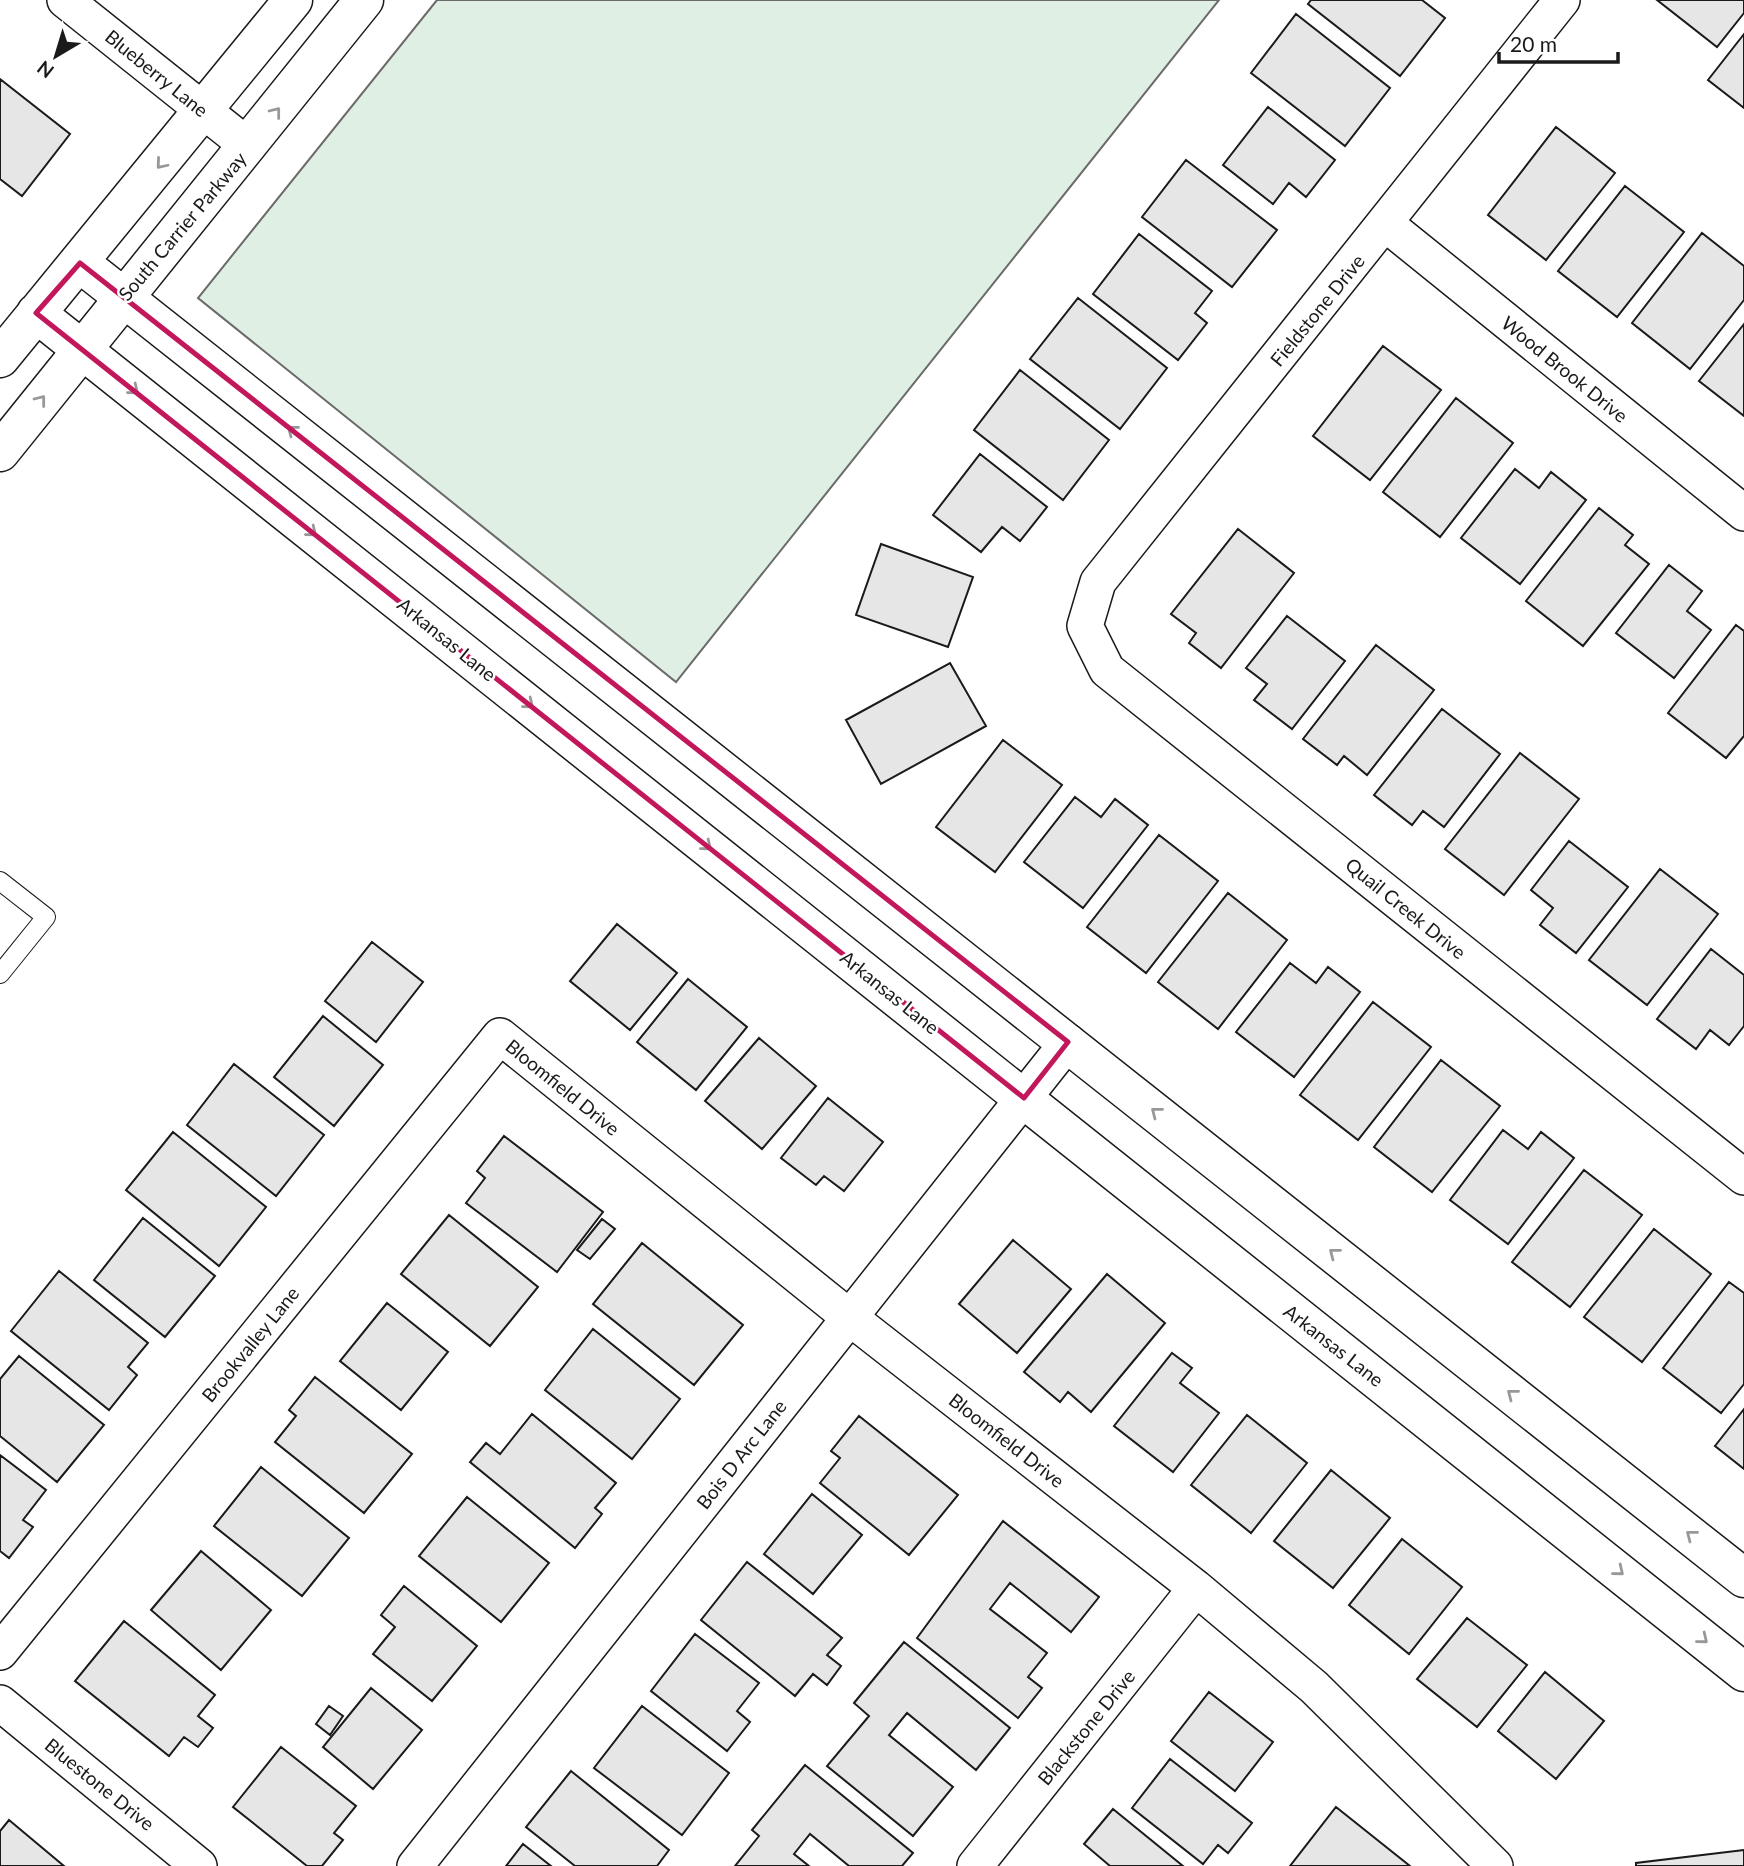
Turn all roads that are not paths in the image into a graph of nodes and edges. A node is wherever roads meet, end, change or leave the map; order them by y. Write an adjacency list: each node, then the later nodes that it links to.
1 (65, 0): 5 (street, Blueberry Lane)
2 (293, 0): 5 (main road)
3 (364, 0): 6 (main road, South Carrier Parkway, one-way to 3)
4 (1562, 0): 7 (street, Fieldstone Drive)
5 (205, 112): 6 (street, Blueberry Lane); 8 (main road, one-way to 8)
6 (248, 146): 9 (main road, South Carrier Parkway)
7 (1386, 225): 14 (street, Wood Brook Drive); 15 (street, Fieldstone Drive)
8 (79, 263): 9 (main road); 10 (main road)
9 (123, 296): 11 (main road, South Carrier Parkway); 19 (main road, one-way to 9)
10 (36, 313): 11 (main road, Arkansas Lane); 12 (main road)
11 (81, 348): 13 (main road, South Carrier Parkway, one-way to 11); 20 (main road, Arkansas Lane, one-way to 20)
12 (0, 358)
13 (0, 452)
14 (1744, 513)
15 (1085, 626): 21 (street, Quail Creek Drive)
16 (0, 881): 17 (lane)
17 (0, 974)
18 (500, 1036): 22 (street, Bloomfield Drive); 25 (street, Brookvalley Lane)
19 (1068, 1042): 20 (street, Bois D Arc Lane); 23 (main road, one-way to 19)
20 (1024, 1098): 22 (street, Bois D Arc Lane); 26 (main road, Arkansas Lane, one-way to 26)
21 (1744, 1177)
22 (849, 1317): 24 (street, Bloomfield Drive); 29 (street, Bois D Arc Lane)
23 (1744, 1578)
24 (1196, 1588): 30 (street, Blackstone Drive); 31 (street, Bloomfield Drive)
25 (0, 1652)
26 (1744, 1672)
27 (0, 1703): 28 (street, Bluestone Drive)
28 (200, 1866)
29 (415, 1866)
30 (975, 1866)
31 (1495, 1866)

